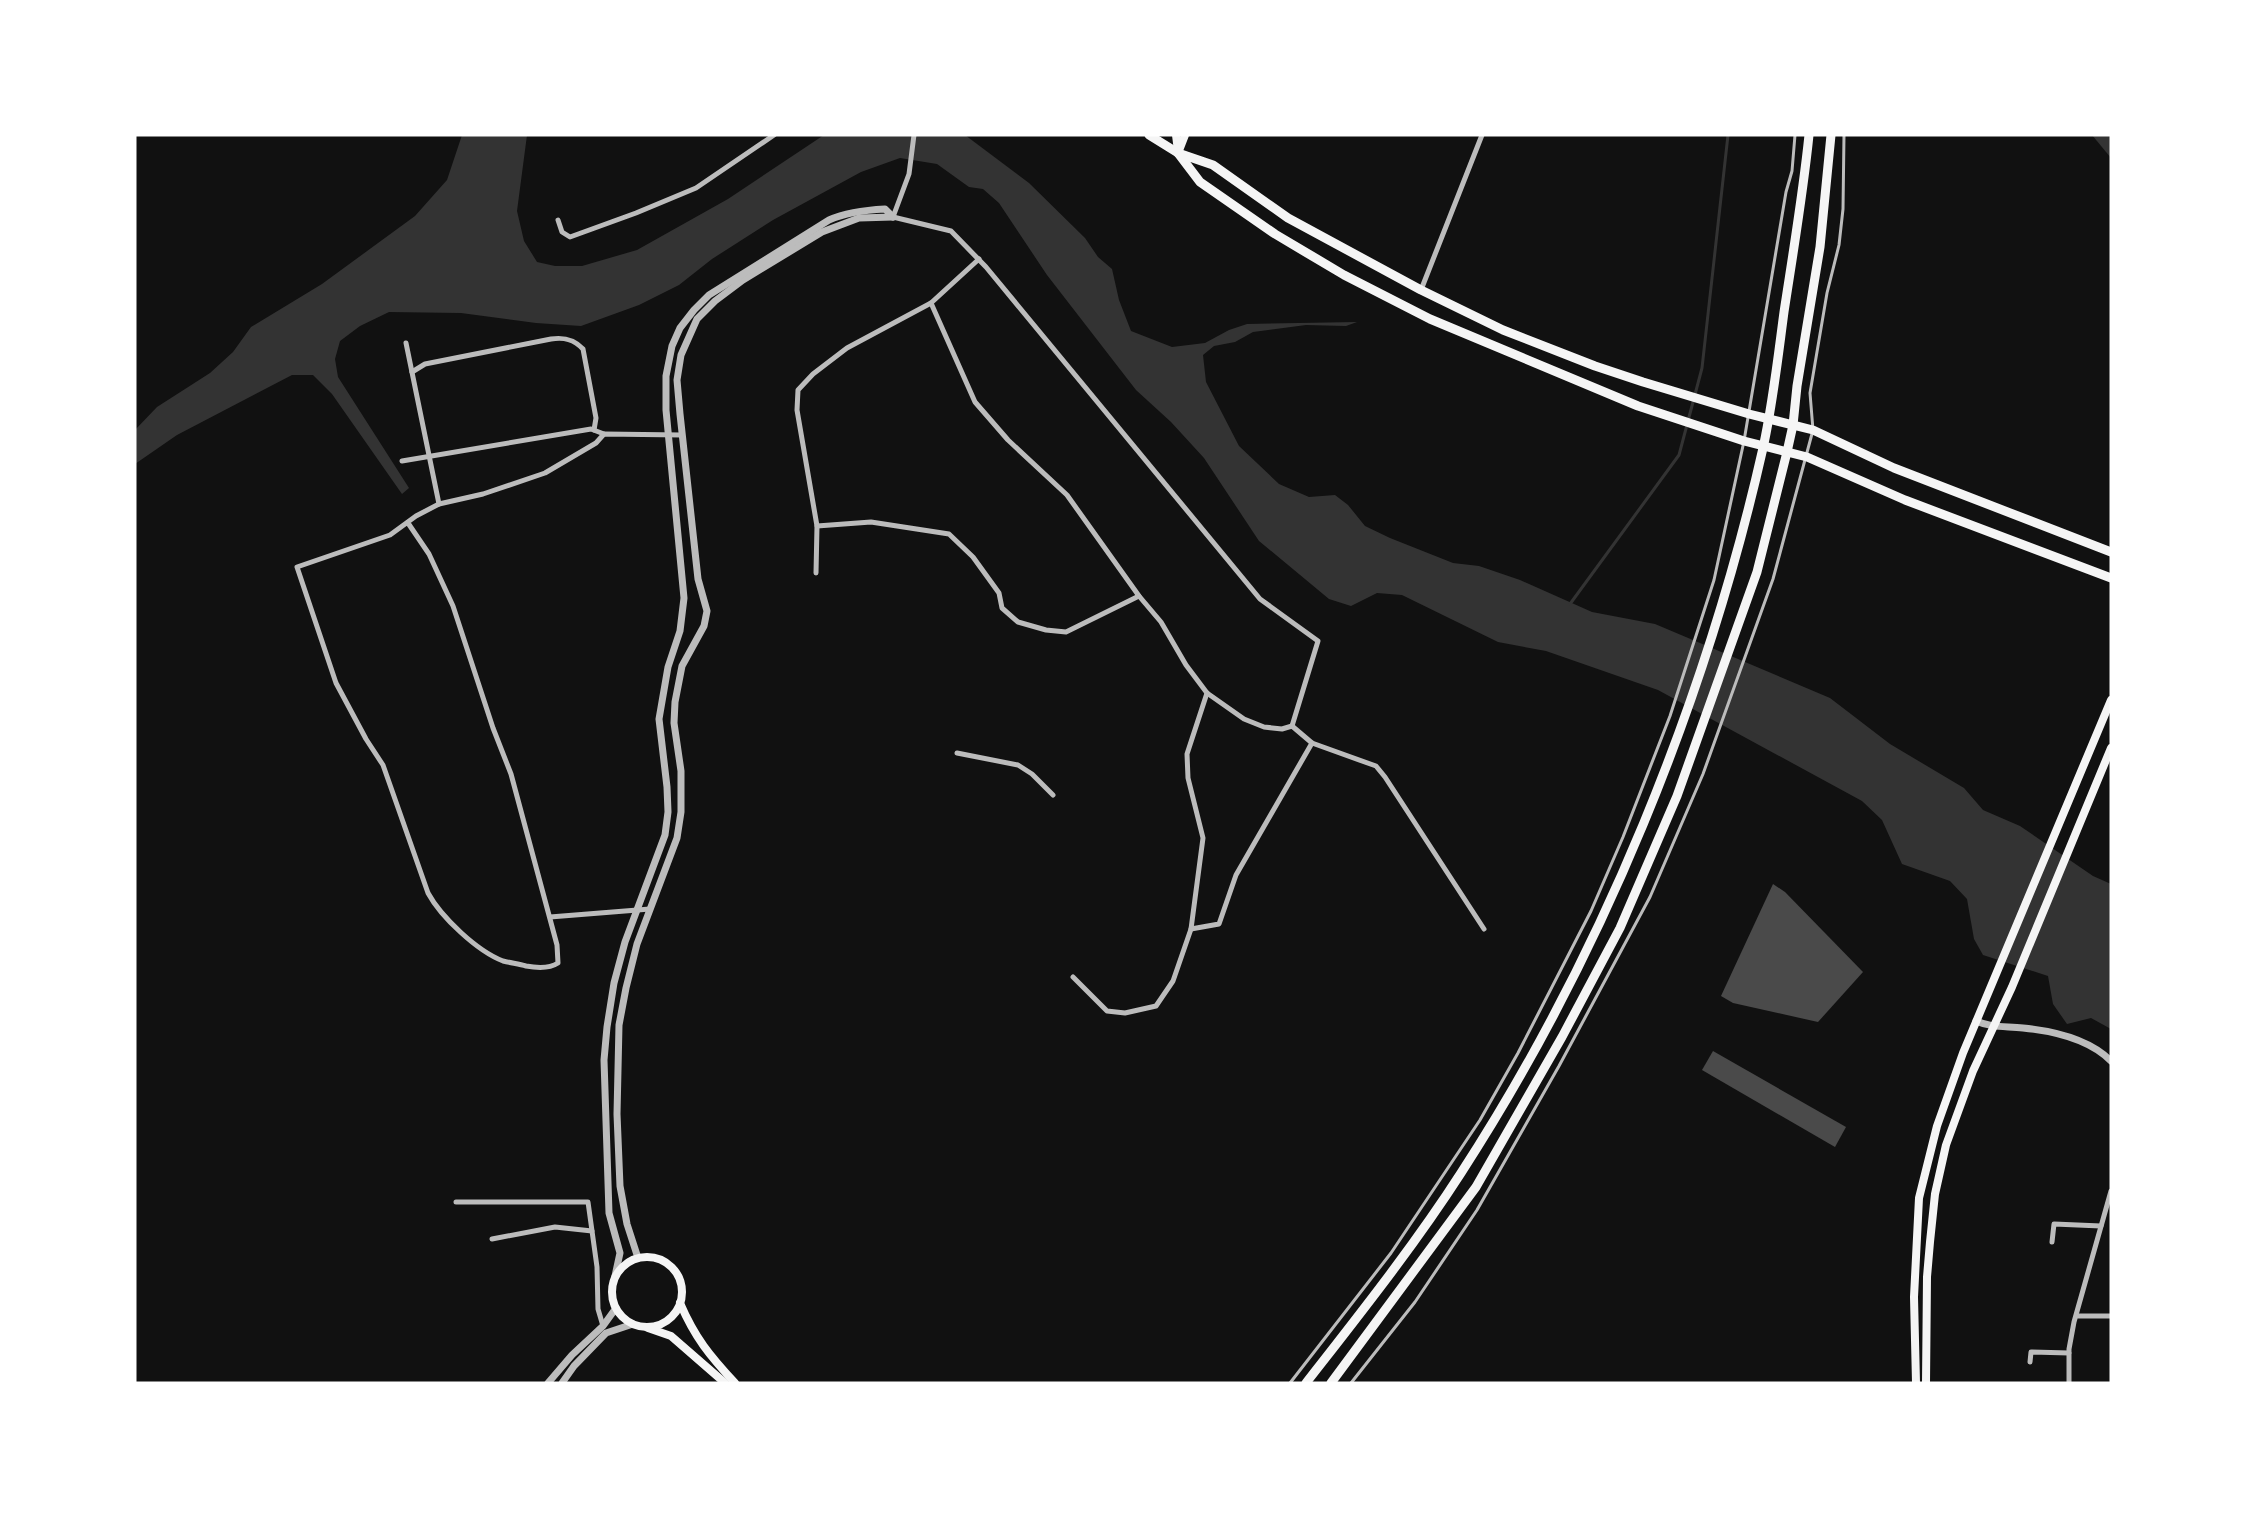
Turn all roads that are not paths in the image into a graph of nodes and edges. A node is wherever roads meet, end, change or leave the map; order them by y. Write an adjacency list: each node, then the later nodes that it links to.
1 (774, 135): 13 (street)
2 (914, 135): 12 (street)
3 (1149, 135): 11 (main road)
4 (1176, 135): 11 (main road)
5 (1185, 135): 11 (main road)
6 (1482, 135): 15 (street)
7 (1795, 135): 19 (lane)
8 (1809, 135): 20 (main road)
9 (1831, 135): 21 (main road)
10 (1844, 135): 23 (lane)
11 (1178, 153): 15 (main road); 27 (main road)
12 (893, 217): 14 (street); 25 (street); 26 (street)
13 (558, 220)
14 (979, 259): 16 (street); 42 (street)
15 (1421, 290): 19 (main road)
16 (931, 303): 35 (street); 39 (street)
17 (406, 343): 18 (street)
18 (412, 372): 22 (street); 30 (street)
19 (1749, 414): 20 (main road); 27 (lane)
20 (1769, 419): 21 (main road); 28 (main road)
21 (1793, 424): 23 (main road); 29 (main road)
22 (594, 430): 24 (street); 30 (street)
23 (1813, 430): 31 (lane); 36 (main road)
24 (604, 434): 25 (street); 33 (street)
25 (669, 435): 26 (street); 47 (street)
26 (682, 435): 48 (street)
27 (1744, 441): 28 (main road); 77 (lane)
28 (1763, 446): 29 (main road); 78 (main road)
29 (1787, 452): 31 (main road); 79 (main road)
30 (429, 456): 32 (street); 33 (street)
31 (1807, 457): 38 (main road); 80 (lane)
32 (402, 461)
33 (439, 504): 34 (street)
34 (408, 523): 49 (street); 49 (street)
35 (817, 526): 37 (street); 39 (street)
36 (2111, 552)
37 (816, 573)
38 (2111, 578)
39 (1139, 596): 40 (street)
40 (1207, 693): 42 (street); 50 (street)
41 (2111, 700): 53 (main road)
42 (1292, 726): 43 (street)
43 (1312, 743): 50 (street); 51 (street)
44 (2111, 748): 54 (main road)
45 (957, 753): 46 (street)
46 (1053, 795)
47 (637, 909): 48 (street); 49 (street); 63 (street)
48 (650, 909): 62 (street)
49 (550, 917)
50 (1191, 929): 52 (street)
51 (1484, 929)
52 (1073, 977)
53 (1976, 1021): 54 (street); 81 (main road)
54 (1991, 1027): 55 (street); 82 (main road)
55 (2111, 1061)
56 (2111, 1191): 58 (street)
57 (456, 1202): 59 (street)
58 (2101, 1226): 61 (street); 66 (street)
59 (592, 1231): 60 (street); 69 (street)
60 (492, 1239)
61 (2052, 1242)
62 (638, 1258): 63 (main road); 64 (main road)
63 (615, 1276): 65 (main road)
64 (680, 1303): 70 (main road); 76 (main road)
65 (616, 1308): 68 (main road); 69 (street)
66 (2078, 1316): 67 (street); 71 (street)
67 (2111, 1316)
68 (633, 1324): 70 (main road); 74 (street)
69 (603, 1326): 73 (street)
70 (644, 1327): 75 (main road)
71 (2069, 1353): 72 (street); 83 (street)
72 (2030, 1362)
73 (548, 1383)
74 (562, 1383)
75 (725, 1383)
76 (735, 1383)
77 (1290, 1383)
78 (1306, 1383)
79 (1330, 1383)
80 (1351, 1383)
81 (1916, 1383)
82 (1926, 1383)
83 (2068, 1383)

